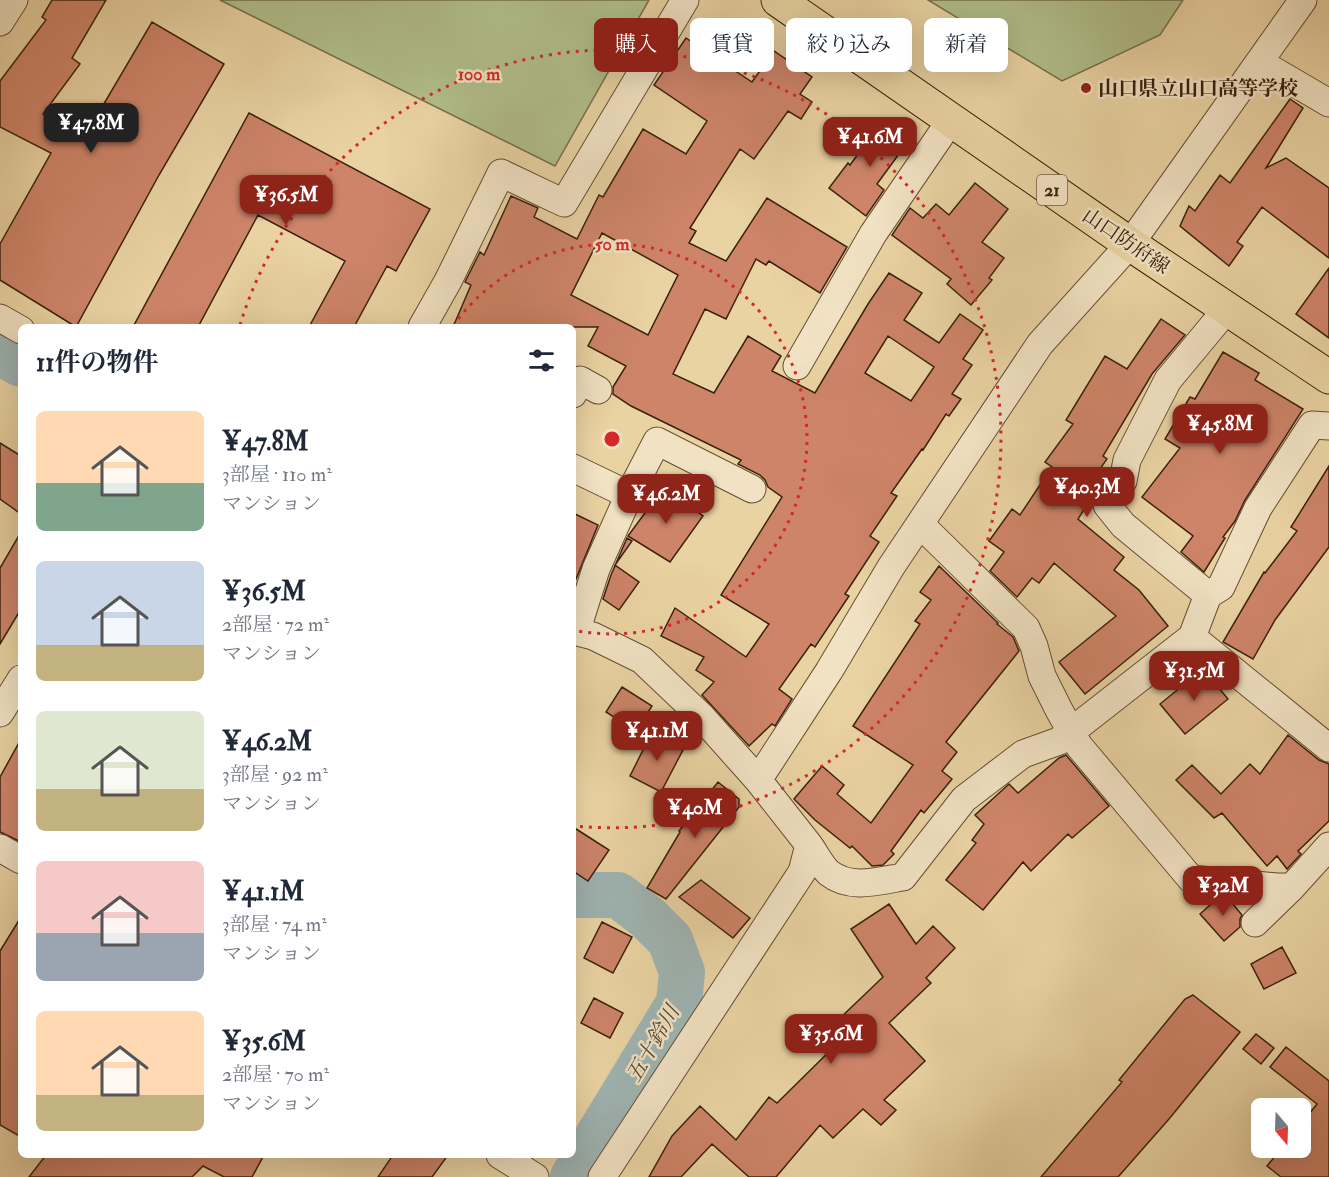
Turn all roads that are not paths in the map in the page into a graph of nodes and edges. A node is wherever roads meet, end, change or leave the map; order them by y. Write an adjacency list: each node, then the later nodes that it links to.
1 (14, 0): 5 (street)
2 (685, 0): 12 (street)
3 (778, 0): 8 (main road, 山口防府線 / 21)
4 (1303, 0): 6 (street)
5 (0, 22)
6 (1259, 62): 7 (street); 9 (street)
7 (1329, 103)
8 (951, 120): 9 (main road, 山口防府線 / 21); 14 (street)
9 (1130, 244): 10 (main road, 山口防府線 / 21); 20 (street)
10 (1227, 309): 15 (main road, 山口防府線 / 21); 21 (street)
11 (0, 318): 13 (street)
12 (424, 324)
13 (18, 328)
14 (797, 366)
15 (1329, 377)
16 (1329, 426): 21 (street)
17 (576, 469): 19 (street)
18 (752, 489): 19 (street)
19 (628, 495): 22 (street)
20 (920, 524): 27 (street); 29 (street)
21 (1208, 595): 24 (street)
22 (576, 626)
23 (576, 632): 29 (street)
24 (1192, 637): 27 (street); 28 (street)
25 (18, 684): 26 (street)
26 (0, 713)
27 (1071, 732): 30 (street); 34 (street)
28 (1329, 748)
29 (758, 780): 30 (street)
30 (810, 845): 38 (street)
31 (1329, 846): 34 (street)
32 (0, 848): 33 (street)
33 (18, 858)
34 (1292, 887): 35 (street)
35 (1255, 923)
36 (505, 1158): 37 (street)
37 (535, 1177)
38 (602, 1177)

